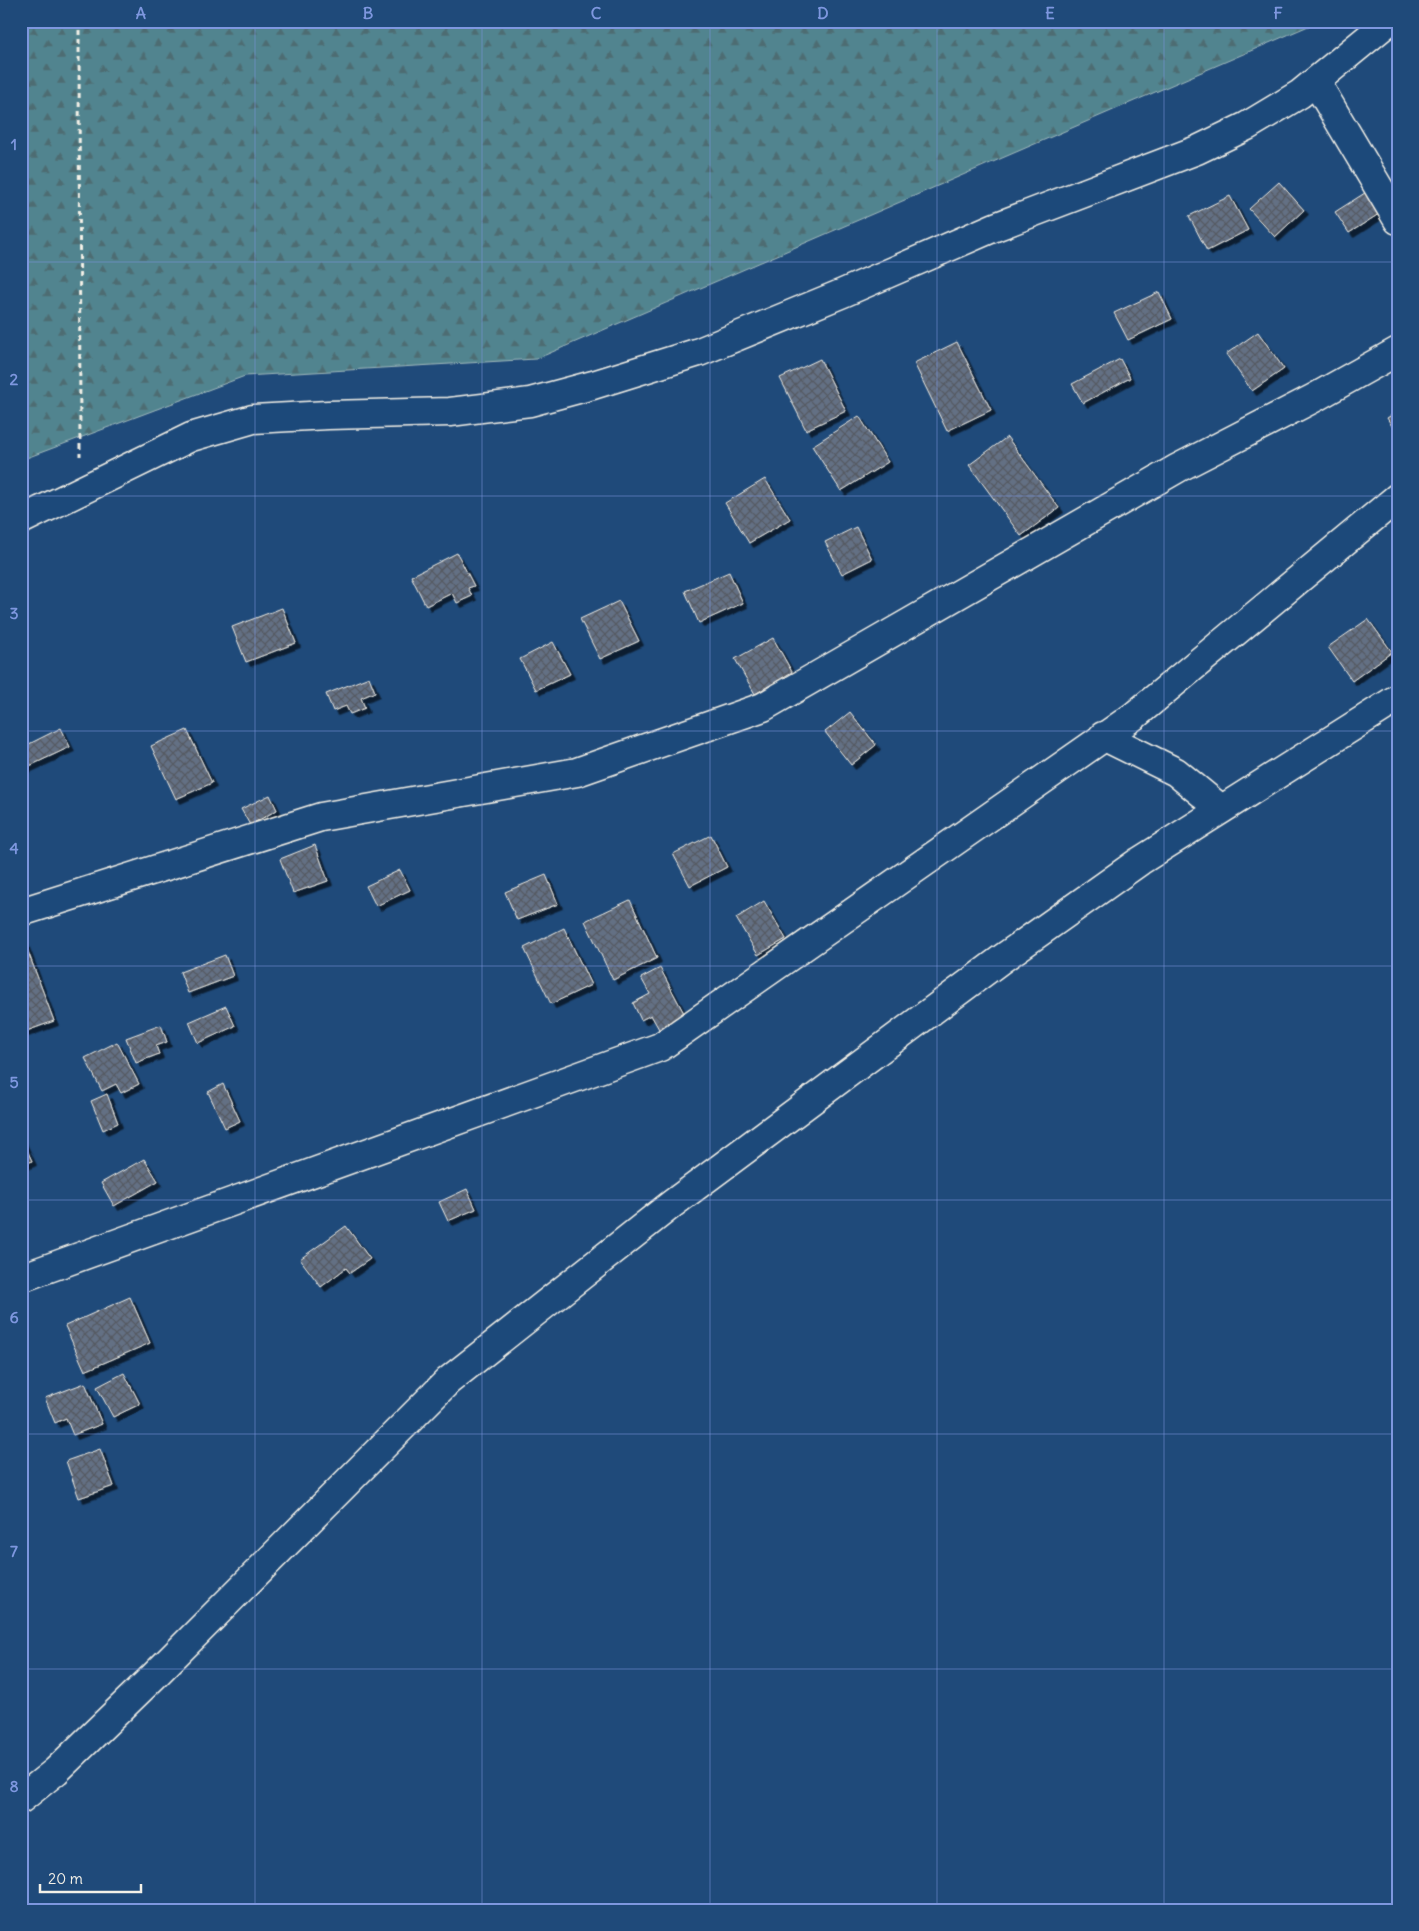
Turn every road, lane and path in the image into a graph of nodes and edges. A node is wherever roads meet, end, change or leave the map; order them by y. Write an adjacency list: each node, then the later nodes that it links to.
1 (79, 21): 6 (path)
2 (1389, 21): 3 (street)
3 (1316, 82): 4 (street); 6 (street)
4 (1398, 220)
5 (1398, 350): 12 (street)
6 (80, 492): 8 (street)
7 (1398, 497): 10 (street)
8 (21, 520)
9 (1398, 698): 11 (street)
10 (1103, 736): 11 (street); 13 (street)
11 (1221, 809): 14 (street)
12 (21, 912)
13 (21, 1278)
14 (21, 1799)

